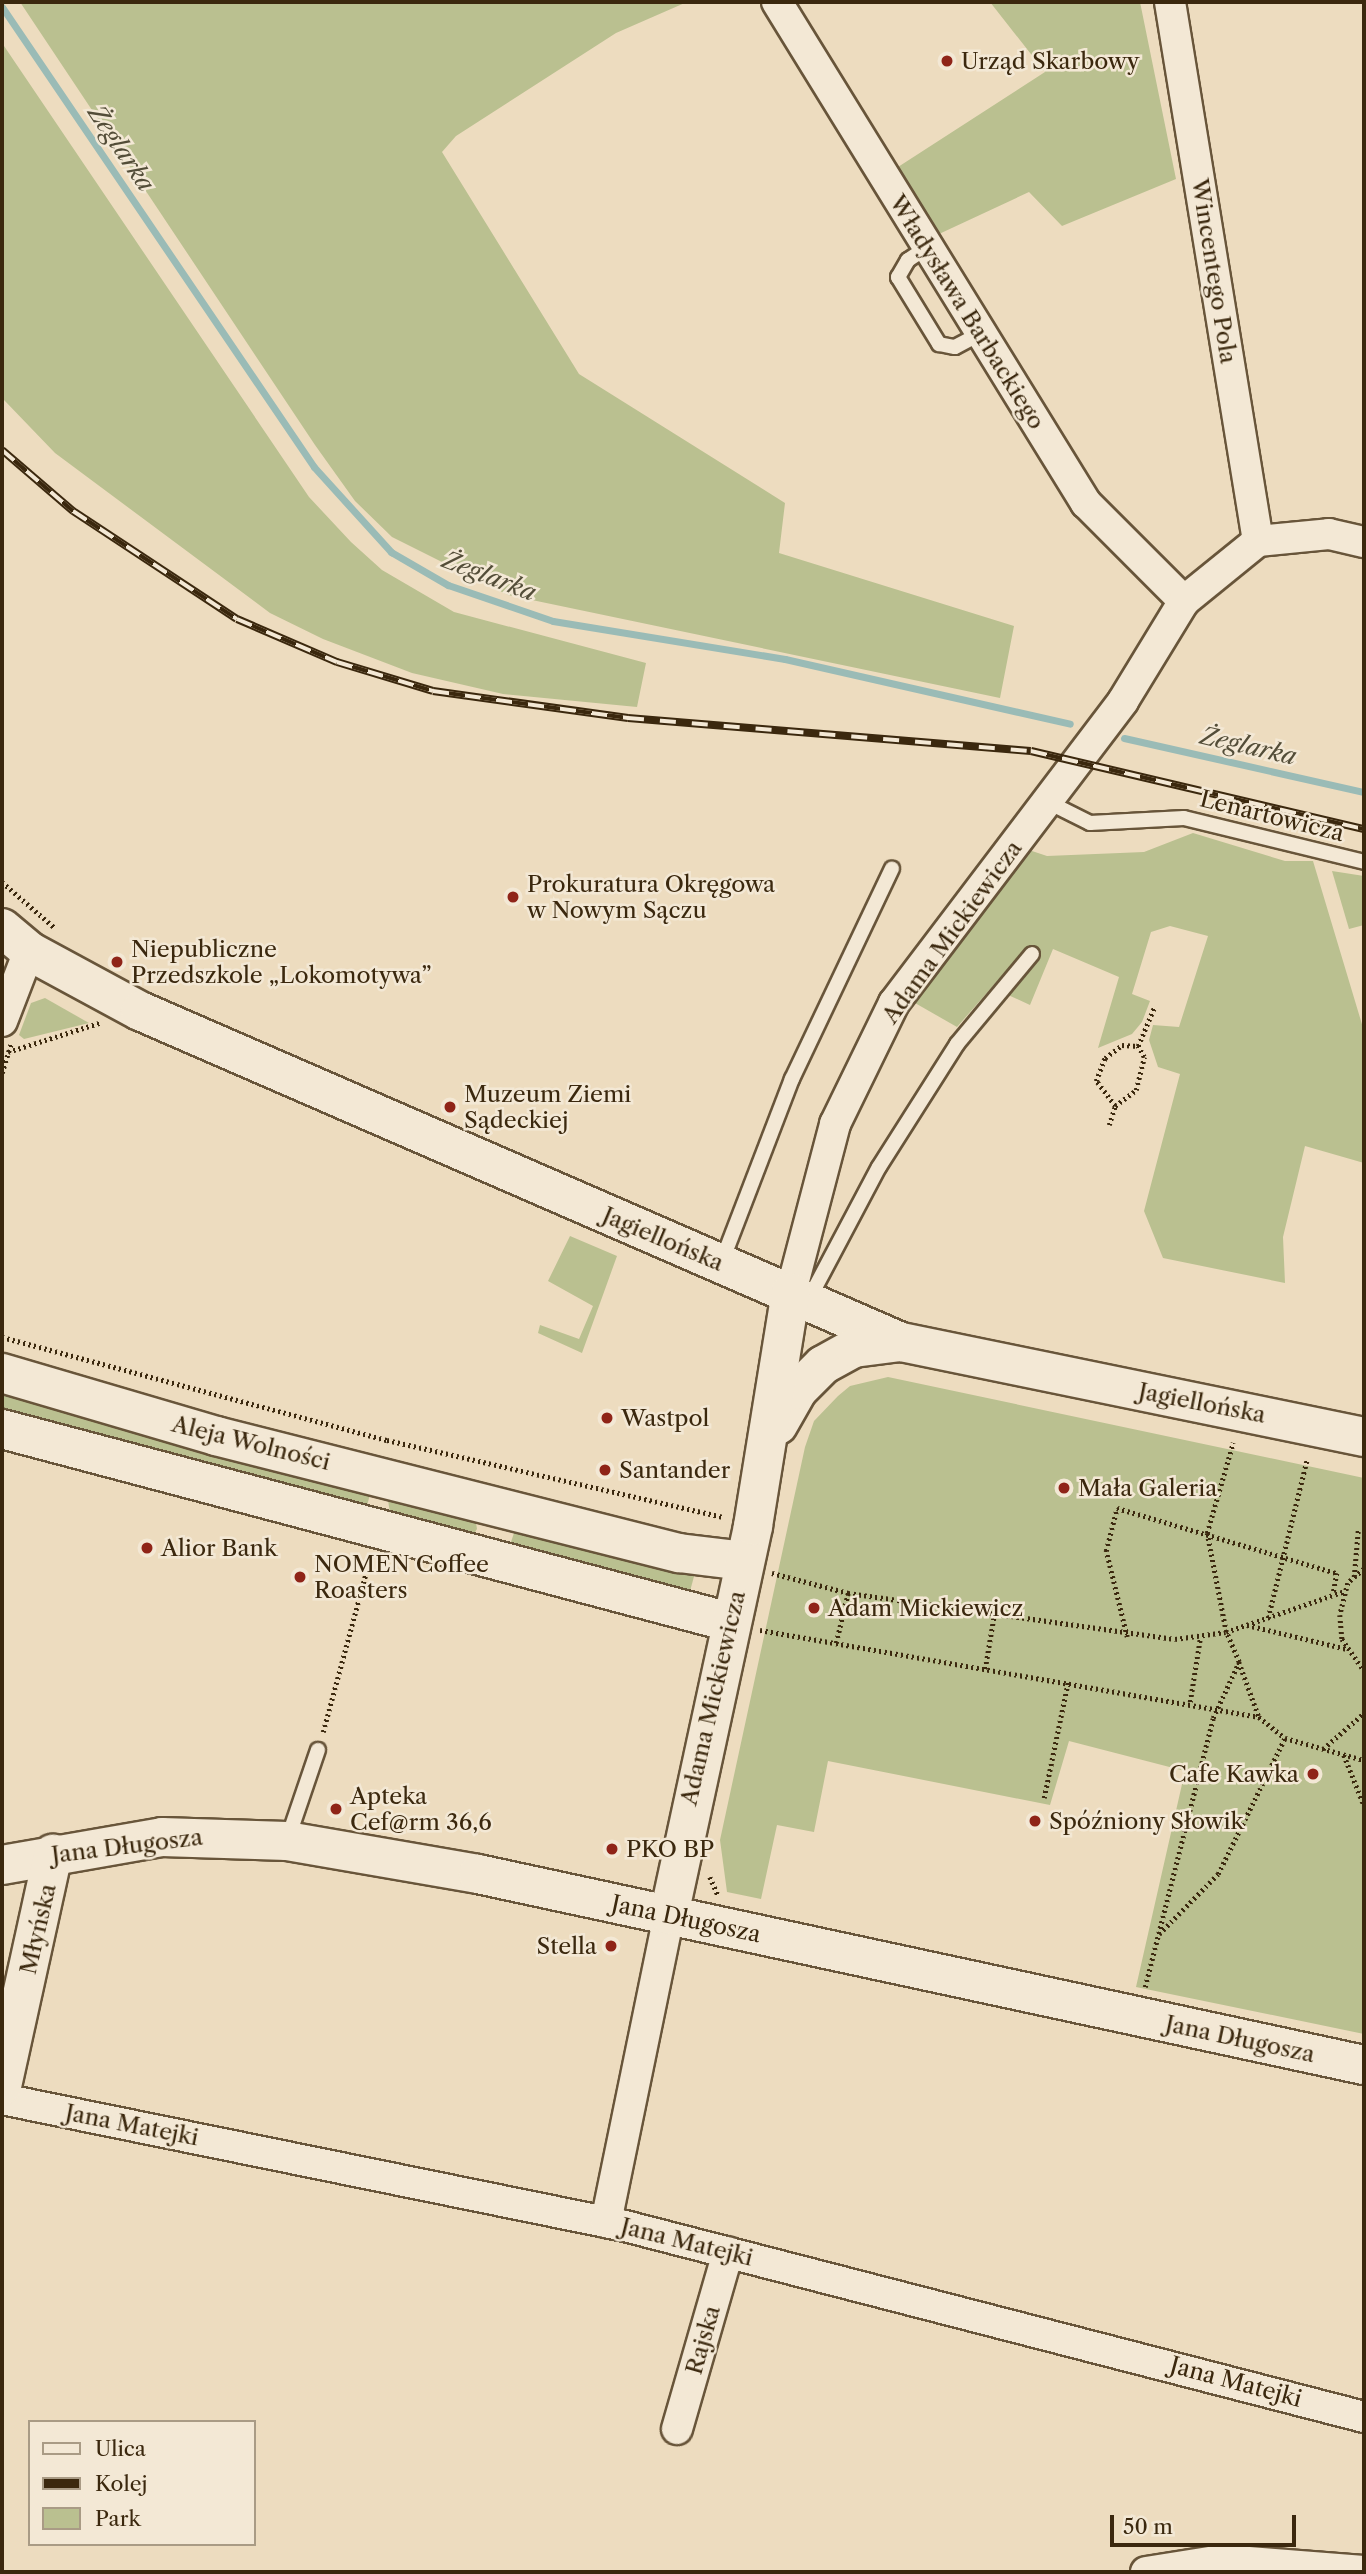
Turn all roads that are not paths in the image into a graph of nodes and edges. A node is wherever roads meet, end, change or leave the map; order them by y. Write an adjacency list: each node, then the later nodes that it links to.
1 (776, 2): 3 (street, Władysława Barbackiego)
2 (1170, 2): 5 (street, Wincentego Pola)
3 (926, 248): 4 (street, Władysława Barbackiego); 4 (lane)
4 (979, 334): 7 (street, Władysława Barbackiego)
5 (1258, 541): 6 (street); 7 (street, Adama Mickiewicza)
6 (1364, 542)
7 (1184, 601): 8 (street, Adama Mickiewicza)
8 (1048, 802): 9 (lane, Lenartowicza); 15 (street, Adama Mickiewicza)
9 (1364, 862)
10 (892, 868): 14 (lane)
11 (15, 939): 13 (street); 14 (street, Jagiellońska)
12 (1032, 954): 15 (lane)
13 (2, 1021)
14 (721, 1263): 15 (street, Jagiellońska)
15 (800, 1296): 16 (street, Jagiellońska); 20 (street, Adama Mickiewicza)
16 (901, 1342): 19 (street, Jagiellońska); 20 (street, Adama Mickiewicza)
17 (2, 1373): 21 (street, Aleja Wolności)
18 (2, 1429): 22 (street)
19 (1364, 1437)
20 (765, 1462): 23 (street, Adama Mickiewicza)
21 (501, 1508): 22 (street); 23 (street, Aleja Wolności)
22 (488, 1560): 24 (street)
23 (757, 1567): 24 (street, Adama Mickiewicza)
24 (743, 1626): 29 (street, Adama Mickiewicza)
25 (318, 1750): 26 (lane)
26 (287, 1841): 27 (street, Jana Długosza); 29 (street, Jana Długosza)
27 (53, 1854): 28 (street, Jana Długosza); 31 (street, Młyńska)
28 (2, 1865)
29 (668, 1915): 30 (street, Jana Długosza); 33 (street, Adama Mickiewicza)
30 (1364, 2066)
31 (2, 2086)
32 (2, 2099): 33 (street, Jana Matejki)
33 (606, 2222): 34 (street, Jana Matejki)
34 (728, 2252): 35 (street, Jana Matejki); 36 (street, Rajska)
35 (1364, 2417)
36 (677, 2429)
37 (1364, 2571): 38 (street)
38 (1146, 2572)

